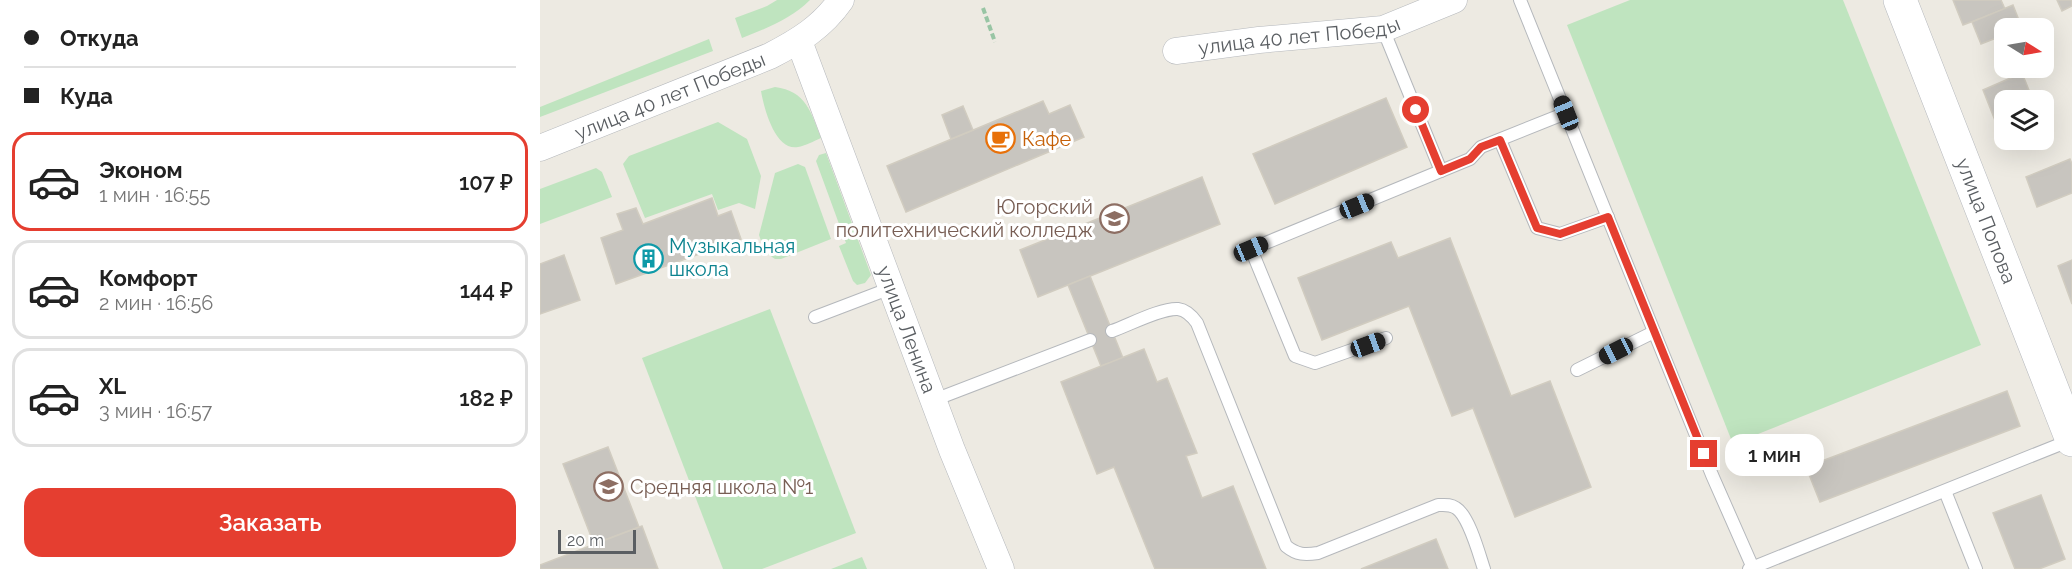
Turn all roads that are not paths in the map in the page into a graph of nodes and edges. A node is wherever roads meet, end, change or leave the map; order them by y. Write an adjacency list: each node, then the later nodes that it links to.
1 (841, 0): 6 (street)
2 (1455, 0): 5 (street, улица 40 лет Победы)
3 (1520, 0): 8 (lane)
4 (1900, 0): 21 (street, улица Попова)
5 (1383, 29): 7 (street, улица 40 лет Победы); 11 (lane)
6 (799, 41): 10 (street, улица 40 лет Победы); 13 (street, улица Ленина)
7 (1176, 51)
8 (1566, 113): 9 (lane); 12 (lane)
9 (1500, 140): 11 (lane); 12 (lane)
10 (540, 148)
11 (1441, 171): 17 (lane)
12 (1608, 217): 16 (lane)
13 (891, 288): 14 (lane); 20 (street, улица Ленина)
14 (815, 317)
15 (1112, 332): 25 (lane)
16 (1654, 332): 19 (lane); 23 (lane)
17 (1386, 338)
18 (1090, 340): 20 (lane)
19 (1577, 370)
20 (934, 400): 24 (street, улица Ленина)
21 (2072, 440): 22 (lane)
22 (1945, 491): 23 (lane); 26 (lane)
23 (1751, 568)
24 (1001, 569)
25 (1484, 569)
26 (1976, 569)

